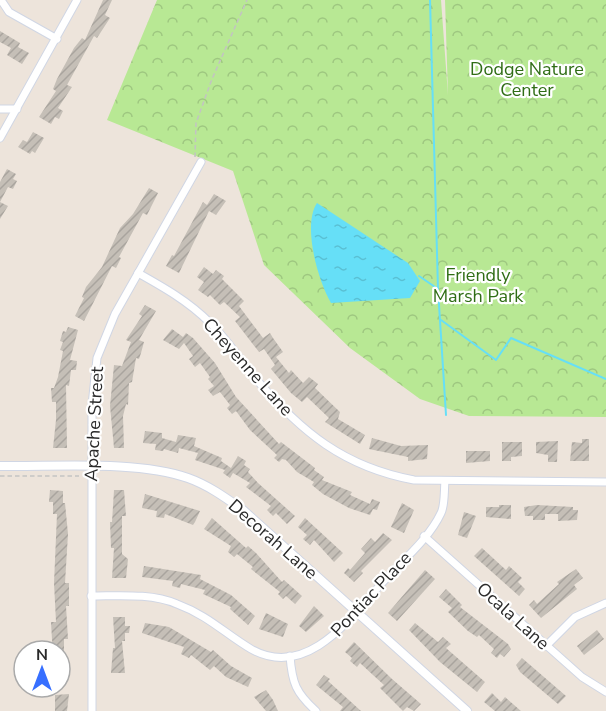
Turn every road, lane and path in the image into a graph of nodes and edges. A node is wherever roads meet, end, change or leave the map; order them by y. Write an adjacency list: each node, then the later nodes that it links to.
1 (0, 0): 4 (street)
2 (77, 0): 4 (street)
3 (247, 0): 8 (path)
4 (57, 39): 6 (street)
5 (0, 109): 6 (street)
6 (16, 109): 7 (street)
7 (0, 138)
8 (201, 162): 9 (street, Apache Street)
9 (138, 273): 11 (street, Apache Street); 14 (street, Cheyenne Lane)
10 (0, 466): 11 (street, Decorah Lane)
11 (91, 468): 17 (street, Apache Street); 19 (street, Decorah Lane)
12 (0, 476): 13 (path)
13 (79, 476)
14 (445, 482): 15 (street, Cheyenne Lane); 16 (street, Pontiac Place)
15 (606, 482)
16 (424, 536): 19 (street, Pontiac Place); 20 (street, Ocala Lane)
17 (91, 596): 21 (street, Pontiac Place); 23 (street, Apache Street)
18 (606, 603): 20 (street)
19 (356, 612): 21 (street, Pontiac Place); 25 (street, Decorah Lane)
20 (546, 646): 22 (street, Ocala Lane)
21 (290, 656): 24 (street)
22 (606, 692)
23 (92, 711)
24 (316, 711)
25 (467, 711)

